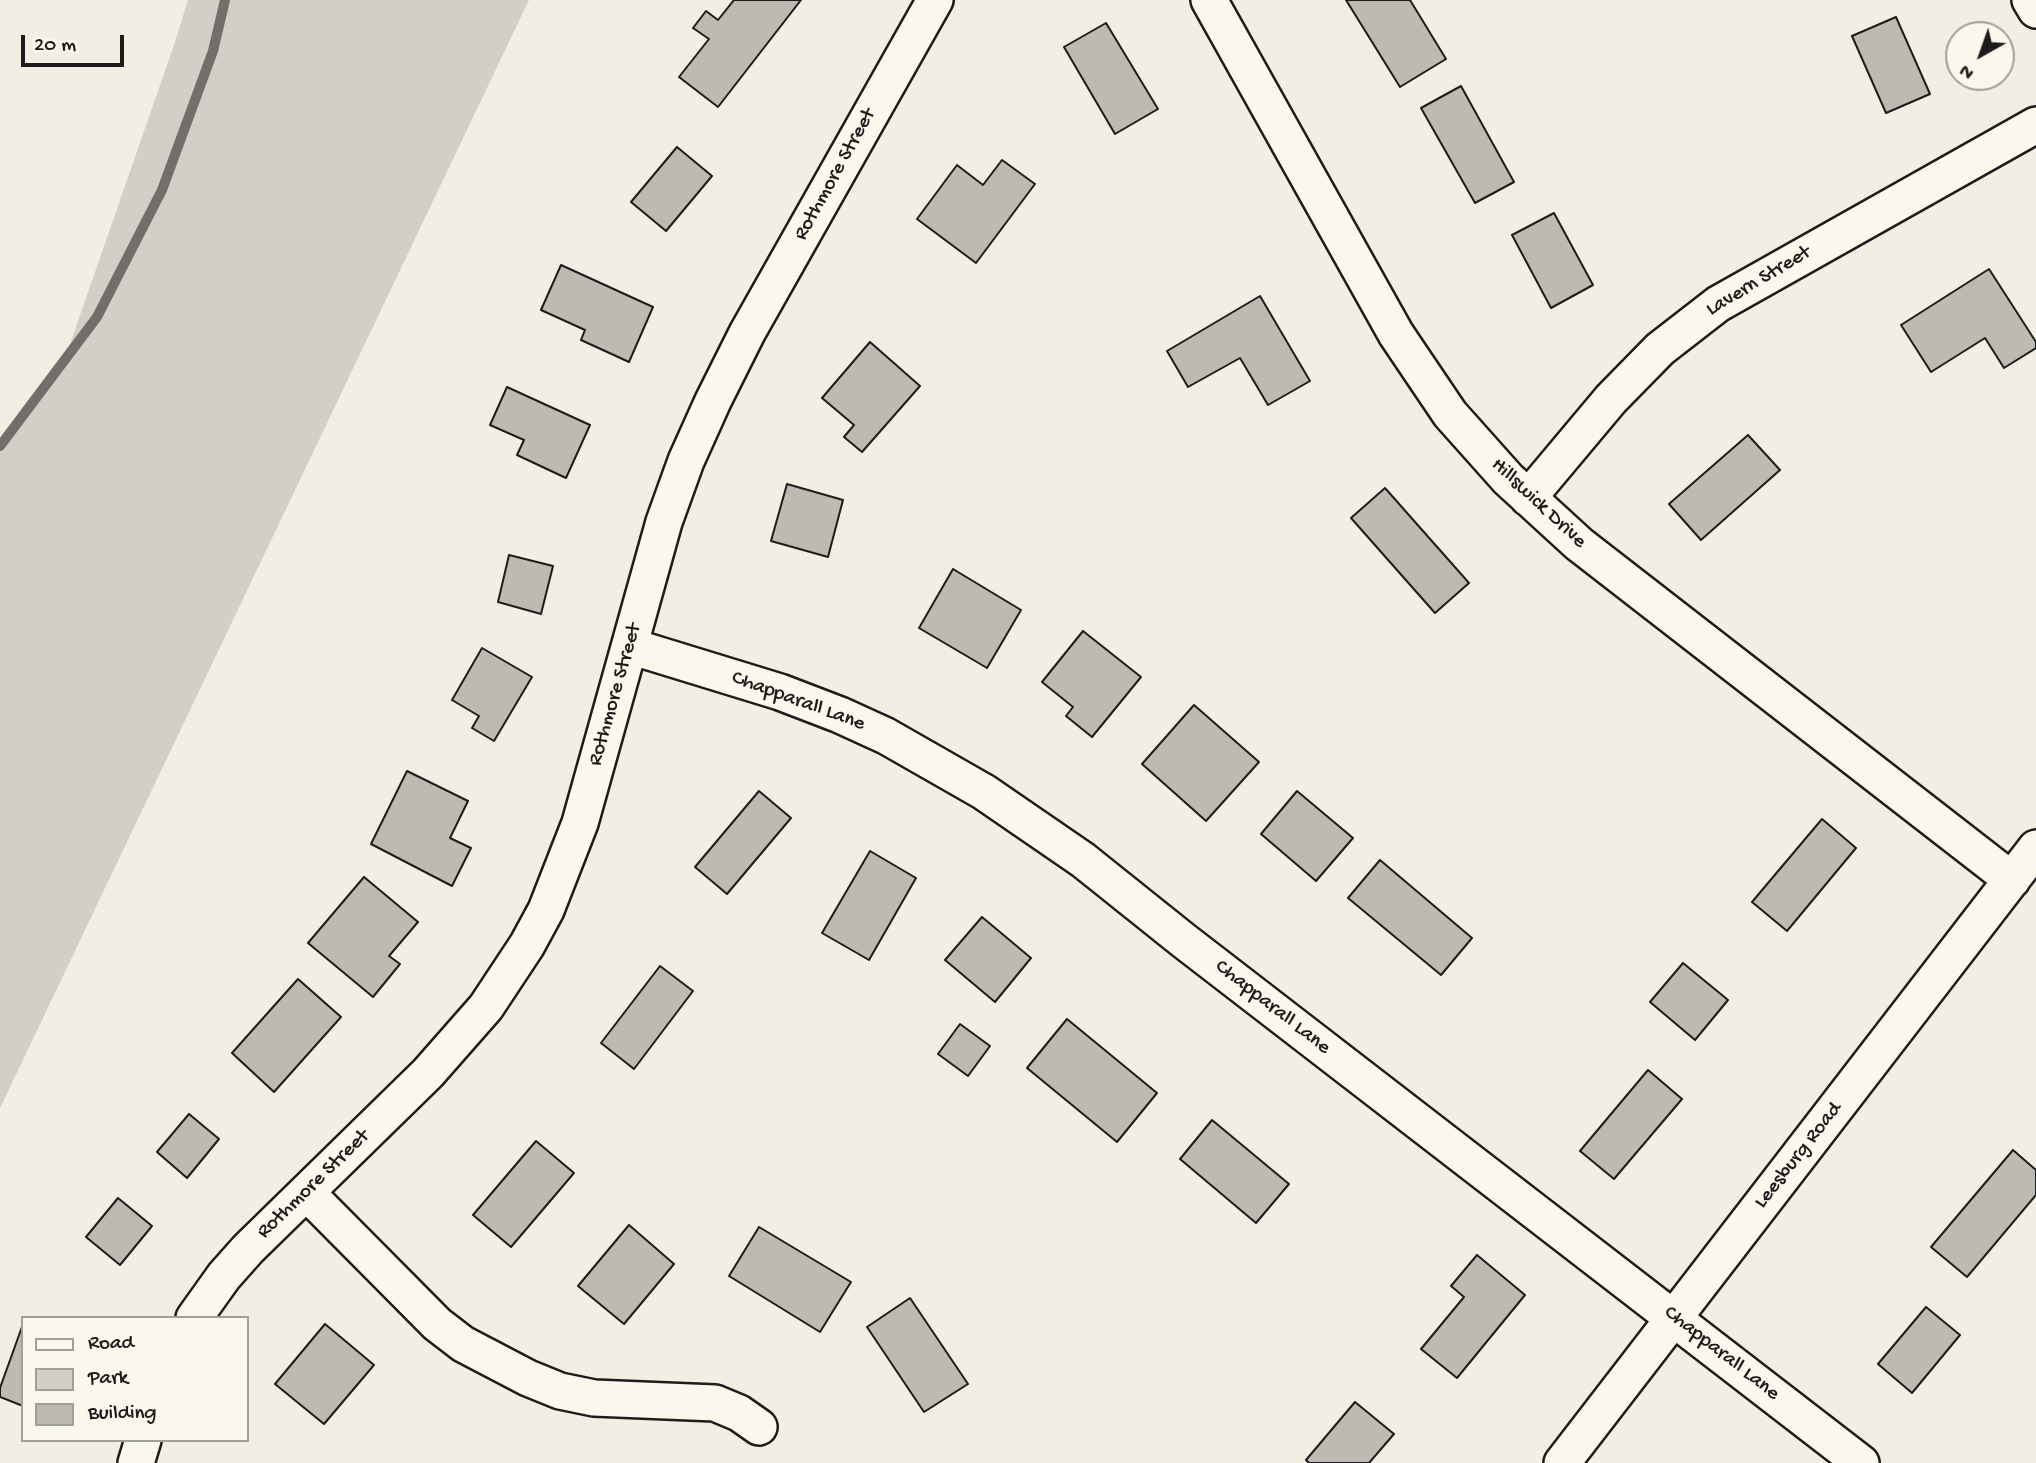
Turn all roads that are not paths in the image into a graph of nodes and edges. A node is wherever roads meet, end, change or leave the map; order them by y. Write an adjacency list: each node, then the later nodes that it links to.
1 (935, 0): 7 (street, Rothmore Street)
2 (1209, 0): 6 (street, Hillswick Drive)
3 (2030, 0): 4 (street)
4 (2036, 10)
5 (2036, 125): 6 (street, Lavern Street)
6 (1528, 498): 9 (street, Hillswick Drive)
7 (630, 646): 10 (street, Rothmore Street); 12 (street, Chapparall Lane)
8 (2036, 848): 9 (street, Leesburg Road)
9 (2012, 880): 12 (street, Leesburg Road)
10 (307, 1193): 11 (street, Rothmore Street); 13 (street)
11 (195, 1316)
12 (1674, 1318): 16 (street, Leesburg Road); 17 (street, Chapparall Lane)
13 (759, 1427)
14 (142, 1442): 15 (street)
15 (136, 1463)
16 (1562, 1463)
17 (1861, 1463)

